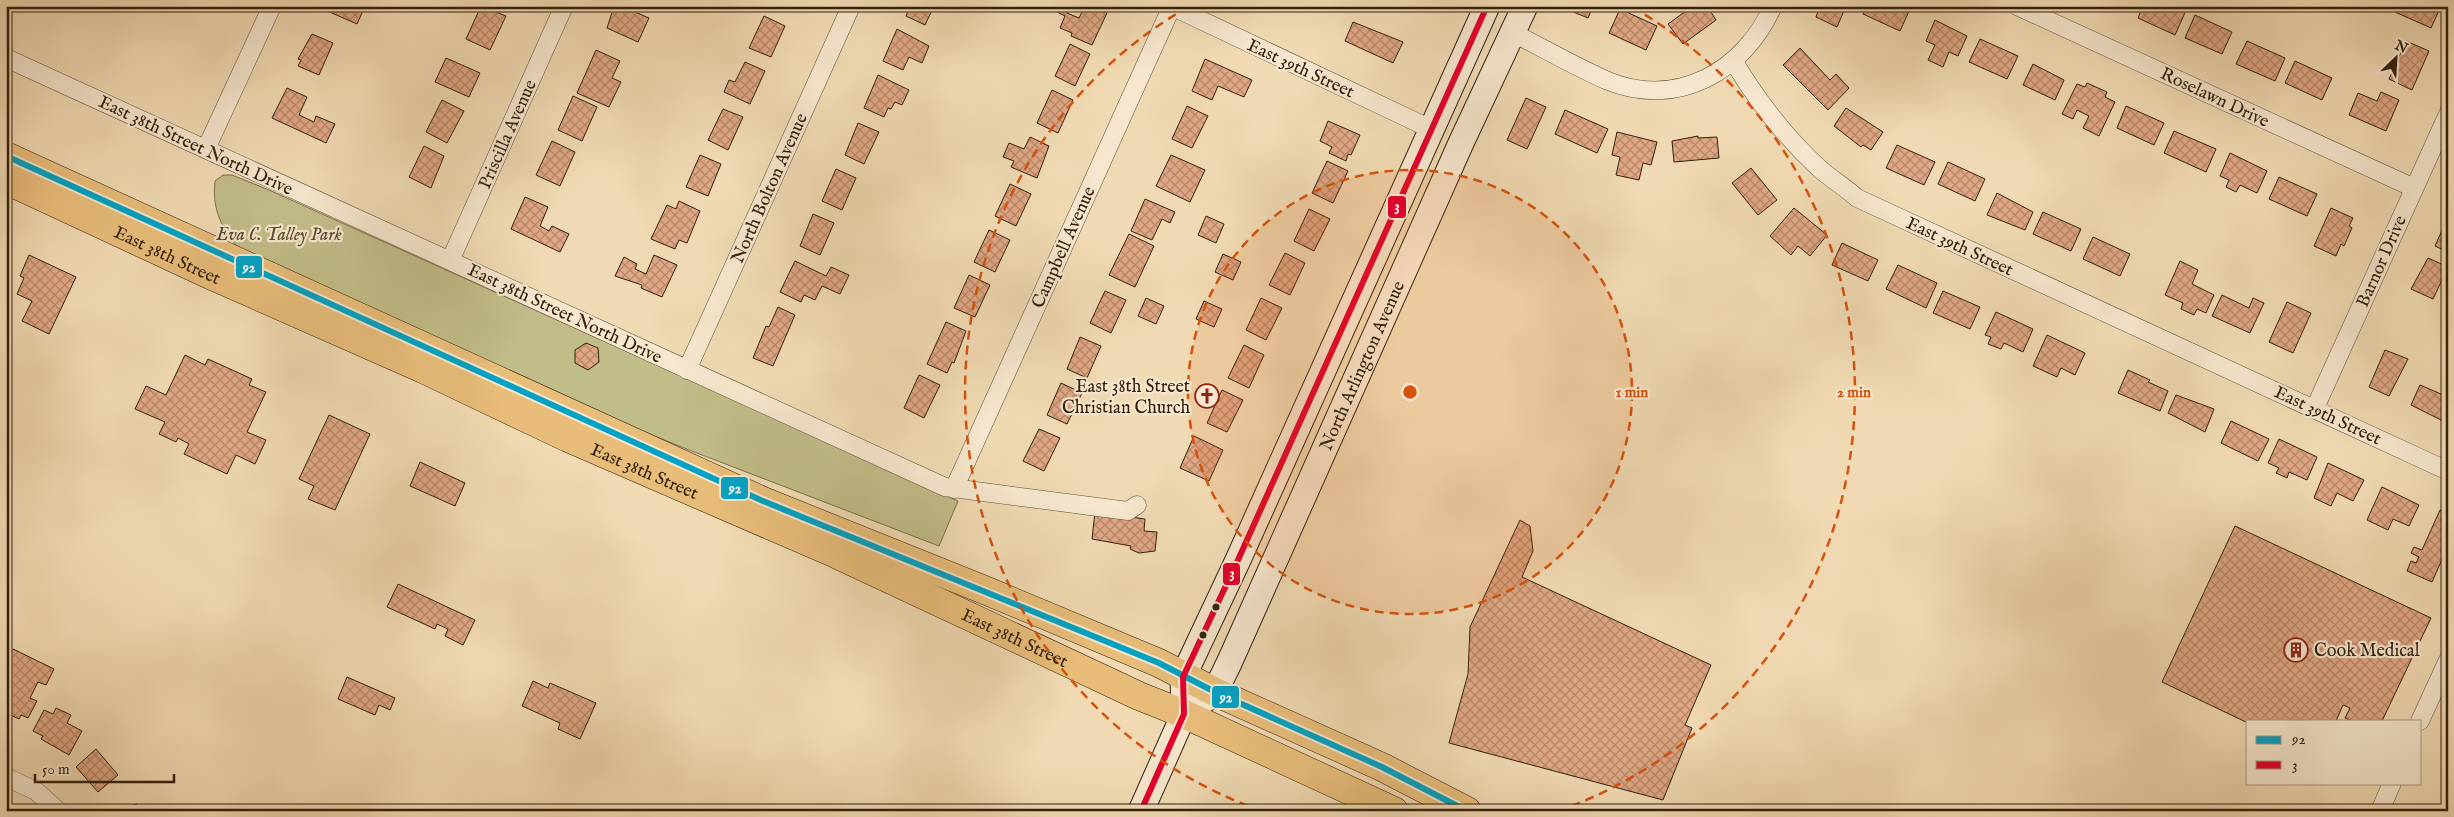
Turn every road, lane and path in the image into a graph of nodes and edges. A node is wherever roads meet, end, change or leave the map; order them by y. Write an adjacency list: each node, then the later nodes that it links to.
1 (272, 6): 14 (street)
2 (564, 6): 18 (street, Priscilla Avenue)
3 (851, 6): 19 (street, North Bolton Avenue)
4 (1172, 6): 13 (street, East 39th Street); 22 (street, Campbell Avenue)
5 (1487, 6): 13 (main road, North Arlington Avenue)
6 (1525, 6): 9 (main road, North Arlington Avenue)
7 (1773, 6): 11 (street)
8 (2017, 6): 17 (street, Roselawn Drive)
9 (1513, 33): 11 (street); 26 (main road, North Arlington Avenue)
10 (6, 58): 14 (street, East 38th Street North Drive)
11 (1734, 62): 20 (street, East 39th Street)
12 (2448, 114): 17 (street, Barnor Drive)
13 (1432, 129): 25 (main road, North Arlington Avenue)
14 (206, 149): 18 (street, East 38th Street North Drive)
15 (6, 156): 25 (main road, East 38th Street)
16 (6, 180): 27 (main road, East 38th Street)
17 (2414, 188): 20 (street, Barnor Drive)
18 (450, 261): 19 (street, East 38th Street North Drive)
19 (687, 370): 22 (street, East 38th Street North Drive)
20 (2315, 408): 21 (street, East 39th Street)
21 (2448, 471)
22 (954, 488): 23 (street, East 38th Street North Drive)
23 (1137, 505)
24 (2448, 660): 28 (street)
25 (1184, 677): 26 (main road, East 38th Street); 27 (main road, North Arlington Avenue)
26 (1215, 692): 27 (main road); 34 (main road, East 38th Street)
27 (1184, 714): 32 (main road, North Arlington Avenue); 33 (main road, East 38th Street)
28 (2420, 720)
29 (6, 777): 31 (street)
30 (2392, 784): 35 (street)
31 (58, 811)
32 (1140, 811)
33 (1394, 811)
34 (1467, 811)
35 (2380, 811)

